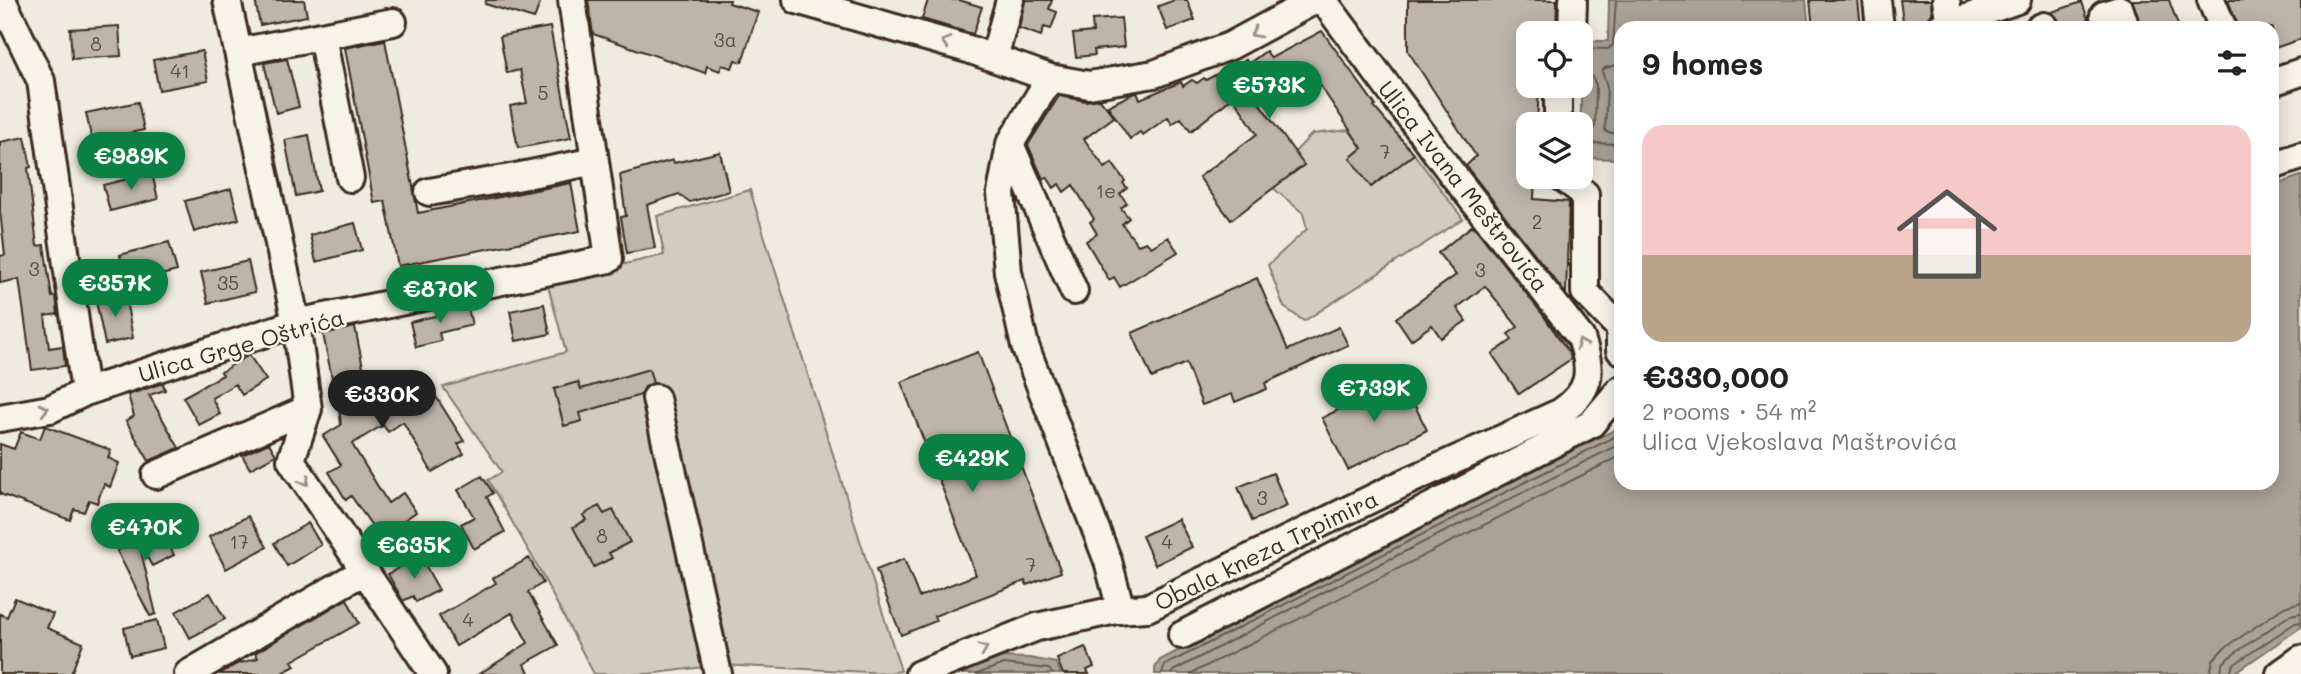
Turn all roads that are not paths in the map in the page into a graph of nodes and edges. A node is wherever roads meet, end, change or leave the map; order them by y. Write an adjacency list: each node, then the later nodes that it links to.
1 (2, 0): 40 (street)
2 (227, 0): 20 (street)
3 (572, 0): 29 (street)
4 (797, 0): 21 (street, one-way to 4)
5 (1010, 0): 21 (street)
6 (1315, 0): 23 (street, one-way to 23)
7 (1323, 0): 36 (street, Ulica Ivana Meštrovića)
8 (1573, 0): 13 (street)
9 (1877, 0): 14 (street)
10 (2017, 0): 12 (street)
11 (2211, 0): 17 (street)
12 (1945, 17)
13 (1572, 21)
14 (1879, 21)
15 (2106, 21): 16 (street)
16 (2124, 21)
17 (2220, 21)
18 (393, 22): 19 (street)
19 (322, 36): 20 (street); 31 (street)
20 (238, 52): 38 (street)
21 (994, 58): 23 (street)
22 (2301, 72): 24 (street)
23 (1050, 78): 27 (street)
24 (2279, 80)
25 (2301, 90): 26 (street)
26 (2279, 98)
27 (1010, 144): 34 (street); 47 (street)
28 (2301, 156): 30 (street)
29 (595, 161): 33 (street); 38 (street, Ulica Grge Oštrića)
30 (2279, 164)
31 (350, 178)
32 (1578, 189): 35 (street)
33 (429, 192)
34 (1074, 291)
35 (1585, 292): 36 (street); 37 (street)
36 (1563, 315): 39 (street, Ulica Ivana Meštrovića, one-way to 36)
37 (1614, 322)
38 (296, 323): 40 (street, Ulica Grge Oštrića); 43 (street)
39 (1588, 377): 47 (street, Obala kneza Trpimira)
40 (85, 392): 44 (street, Ulica Grge Oštrića, one-way to 40)
41 (1614, 397): 48 (street)
42 (656, 398): 52 (street)
43 (308, 409): 45 (street); 46 (street, one-way to 46)
44 (0, 418)
45 (156, 475)
46 (364, 571): 50 (street); 51 (street)
47 (1121, 610): 53 (street, Obala kneza Trpimira, one-way to 47)
48 (1182, 635)
49 (2301, 659): 54 (street)
50 (188, 674)
51 (433, 674)
52 (718, 674)
53 (919, 674)
54 (2280, 674)

